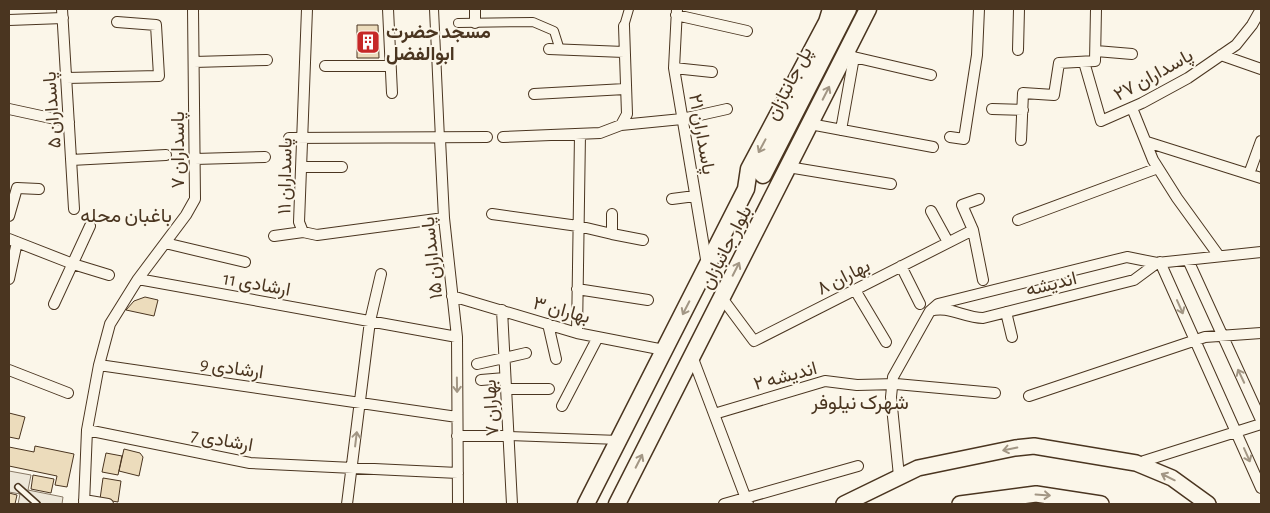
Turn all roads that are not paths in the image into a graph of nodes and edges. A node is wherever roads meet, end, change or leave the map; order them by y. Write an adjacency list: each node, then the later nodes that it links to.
1 (193, 9): 31 (street, پاسداران ۷)
2 (307, 9): 54 (street, پاسداران ١١)
3 (388, 9): 34 (street)
4 (434, 9): 59 (street, پاسداران ۱۵)
5 (475, 9): 19 (street)
6 (629, 9): 20 (street)
7 (831, 9): 77 (highway, بلوار جانبازان, one-way to 77)
8 (848, 9): 73 (highway, پل جانبازان)
9 (868, 9): 28 (highway, بلوار جانبازان)
10 (979, 9): 57 (street)
11 (1019, 9): 24 (street)
12 (1096, 9): 25 (street)
13 (1260, 9): 29 (street, پاسداران ۲۷)
14 (676, 12): 21 (street); 35 (street, پاسداران ۲۱)
15 (62, 14): 16 (street); 39 (street, پاسداران ۵)
16 (9, 20)
17 (117, 22): 39 (street)
18 (458, 23): 19 (street)
19 (475, 23): 23 (street)
20 (624, 26): 26 (street)
21 (747, 31)
22 (549, 49): 23 (street)
23 (560, 50): 26 (street)
24 (1018, 50)
25 (1096, 51): 27 (street); 32 (street)
26 (624, 52): 40 (street)
27 (1132, 54)
28 (849, 56): 38 (street); 50 (highway, بلوار جانبازان, one-way to 28); 52 (street)
29 (1221, 56): 36 (street); 43 (street, پاسداران ۲۷)
30 (267, 60): 31 (street)
31 (194, 62): 66 (street, پاسداران ۷)
32 (1084, 62): 43 (street, پاسداران ۲۷); 47 (street)
33 (325, 66): 34 (street)
34 (390, 66): 41 (street)
35 (674, 68): 37 (street); 48 (street, پاسداران ۲۱)
36 (1261, 69)
37 (712, 72)
38 (931, 75)
39 (66, 78): 49 (street, پاسداران ۵)
40 (624, 89): 42 (street); 51 (street)
41 (392, 93)
42 (534, 94)
43 (1132, 108): 62 (street)
44 (9, 109): 49 (street)
45 (727, 109): 48 (street)
46 (992, 110): 47 (street)
47 (1022, 110): 60 (street)
48 (682, 119): 51 (street); 78 (street, پاسداران ۲۱)
49 (69, 122): 67 (street, پاسداران ۵)
50 (810, 124): 52 (street); 70 (highway, بلوار جانبازان)
51 (621, 125): 53 (street)
52 (841, 130): 63 (street)
53 (580, 134): 56 (street); 89 (street)
54 (302, 137): 58 (street); 59 (street); 68 (street, پاسداران ١١)
55 (487, 137): 59 (street)
56 (502, 137)
57 (950, 137)
58 (289, 138)
59 (440, 139): 86 (street, پاسداران ۱۵)
60 (1021, 140)
61 (1261, 141): 72 (street)
62 (1146, 142): 71 (street); 72 (street)
63 (933, 147)
64 (166, 155): 67 (street)
65 (265, 157): 66 (street)
66 (194, 159): 97 (street, پاسداران ۷)
67 (71, 160): 81 (street, پاسداران ۵)
68 (301, 167): 69 (street); 91 (street, پاسداران ١١)
69 (342, 167)
70 (788, 167): 75 (street); 114 (highway, بلوار جانبازان, one-way to 70)
71 (1158, 168): 87 (street); 99 (street)
72 (1250, 174): 74 (street)
73 (763, 175): 77 (main road, بلوار جانبازان)
74 (1261, 178)
75 (891, 184)
76 (39, 189): 85 (street)
77 (746, 189): 104 (highway, بلوار جانبازان)
78 (696, 196): 79 (street); 104 (street, پاسداران ۲۱)
79 (672, 199)
80 (979, 199): 90 (street)
81 (74, 209)
82 (930, 211): 96 (street)
83 (492, 214): 89 (street)
84 (612, 214): 92 (street)
85 (9, 216)
86 (444, 218): 91 (street, پاسداران ١١); 113 (street, پاسداران ۱۵)
87 (1018, 220)
88 (90, 226): 103 (street)
89 (578, 226): 92 (street); 111 (street)
90 (973, 230): 96 (street, بهاران ۸); 110 (street)
91 (303, 232): 93 (street)
92 (612, 234): 95 (street)
93 (274, 236)
94 (13, 240): 103 (street); 108 (street)
95 (643, 240)
96 (948, 242): 105 (street, بهاران ۸)
97 (165, 243): 101 (street); 109 (street, پاسداران ۷)
98 (1261, 252): 99 (street, اندیشه)
99 (1219, 256): 100 (street, اندیشه)
100 (1188, 260): 102 (street, اندیشه); 149 (street, one-way to 100)
101 (245, 262)
102 (1159, 263): 118 (street, اندیشه); 120 (street, اندیشه); 151 (street, one-way to 151)
103 (73, 264): 107 (street); 116 (street)
104 (707, 265): 129 (highway, بلوار جانبازان, one-way to 129)
105 (901, 266): 112 (street, بهاران ۸); 117 (street)
106 (382, 274): 121 (street)
107 (109, 275)
108 (9, 279)
109 (138, 279): 121 (street, ارشادی 11); 135 (street, پاسداران ۷)
110 (983, 280)
111 (577, 289): 115 (street); 124 (street)
112 (855, 290): 114 (street, بهاران ۸); 128 (street)
113 (452, 296): 119 (street, بهاران ۳); 125 (street, پاسداران ۱۵)
114 (722, 298): 131 (highway, بلوار جانبازان)
115 (648, 300)
116 (54, 304)
117 (920, 304)
118 (946, 306): 120 (street, اندیشه); 139 (street)
119 (502, 310): 122 (street, بهاران ۳); 132 (street, بهاران ۷)
120 (1006, 312): 127 (street)
121 (370, 321): 125 (street, ارشادی 11); 145 (street)
122 (548, 324): 124 (street, بهاران ۳); 133 (street)
123 (1261, 332): 144 (street)
124 (577, 333): 126 (street, بهاران ۳)
125 (457, 337): 148 (street, پاسداران ۱۵, one-way to 148)
126 (598, 337): 129 (street, بهاران ۳); 146 (street)
127 (1012, 337)
128 (886, 342)
129 (664, 350): 154 (highway, بلوار جانبازان)
130 (526, 353): 132 (street)
131 (692, 356): 147 (street); 170 (highway, بلوار جانبازان, one-way to 131)
132 (504, 358): 134 (street); 137 (street, بهاران ۷)
133 (556, 359)
134 (477, 364)
135 (98, 365): 145 (street, ارشادی 9); 150 (street, پاسداران ۷)
136 (9, 370): 142 (street)
137 (505, 378): 138 (street); 140 (street, بهاران ۷)
138 (481, 380)
139 (894, 384): 143 (street, اندیشه ۲); 147 (street, اندیشه ۲); 159 (street)
140 (506, 389): 141 (street); 153 (street, بهاران ۷)
141 (549, 389)
142 (68, 393)
143 (995, 393)
144 (1029, 396)
145 (360, 403): 148 (street, ارشادی 9); 157 (street, one-way to 145)
146 (562, 406)
147 (714, 414): 162 (street)
148 (458, 417): 152 (street, پاسداران ۱۵)
149 (1261, 422): 151 (street)
150 (87, 430): 157 (street, ارشادی 7); 163 (street, پاسداران ۷)
151 (1236, 432): 155 (street); 161 (street, one-way to 161)
152 (458, 436): 153 (street); 158 (street, پاسداران ۱۵)
153 (509, 436): 154 (street); 168 (street, بهاران ۷)
154 (619, 440): 169 (highway, بلوار جانبازان)
155 (1144, 461)
156 (858, 466): 162 (street)
157 (352, 469): 158 (street, ارشادی 7); 166 (street)
158 (458, 473): 167 (street, پاسداران ۱۵)
159 (899, 476): 172 (main road); 175 (main road, one-way to 159)
160 (18, 487): 164 (lane)
161 (1261, 488)
162 (747, 501): 171 (street)
163 (84, 502): 165 (street)
164 (38, 504)
165 (108, 504)
166 (347, 504)
167 (458, 504)
168 (512, 504)
169 (586, 504)
170 (617, 504)
171 (724, 504)
172 (844, 504)
173 (960, 504): 174 (main road, one-way to 174)
174 (1101, 504)
175 (1208, 504)

